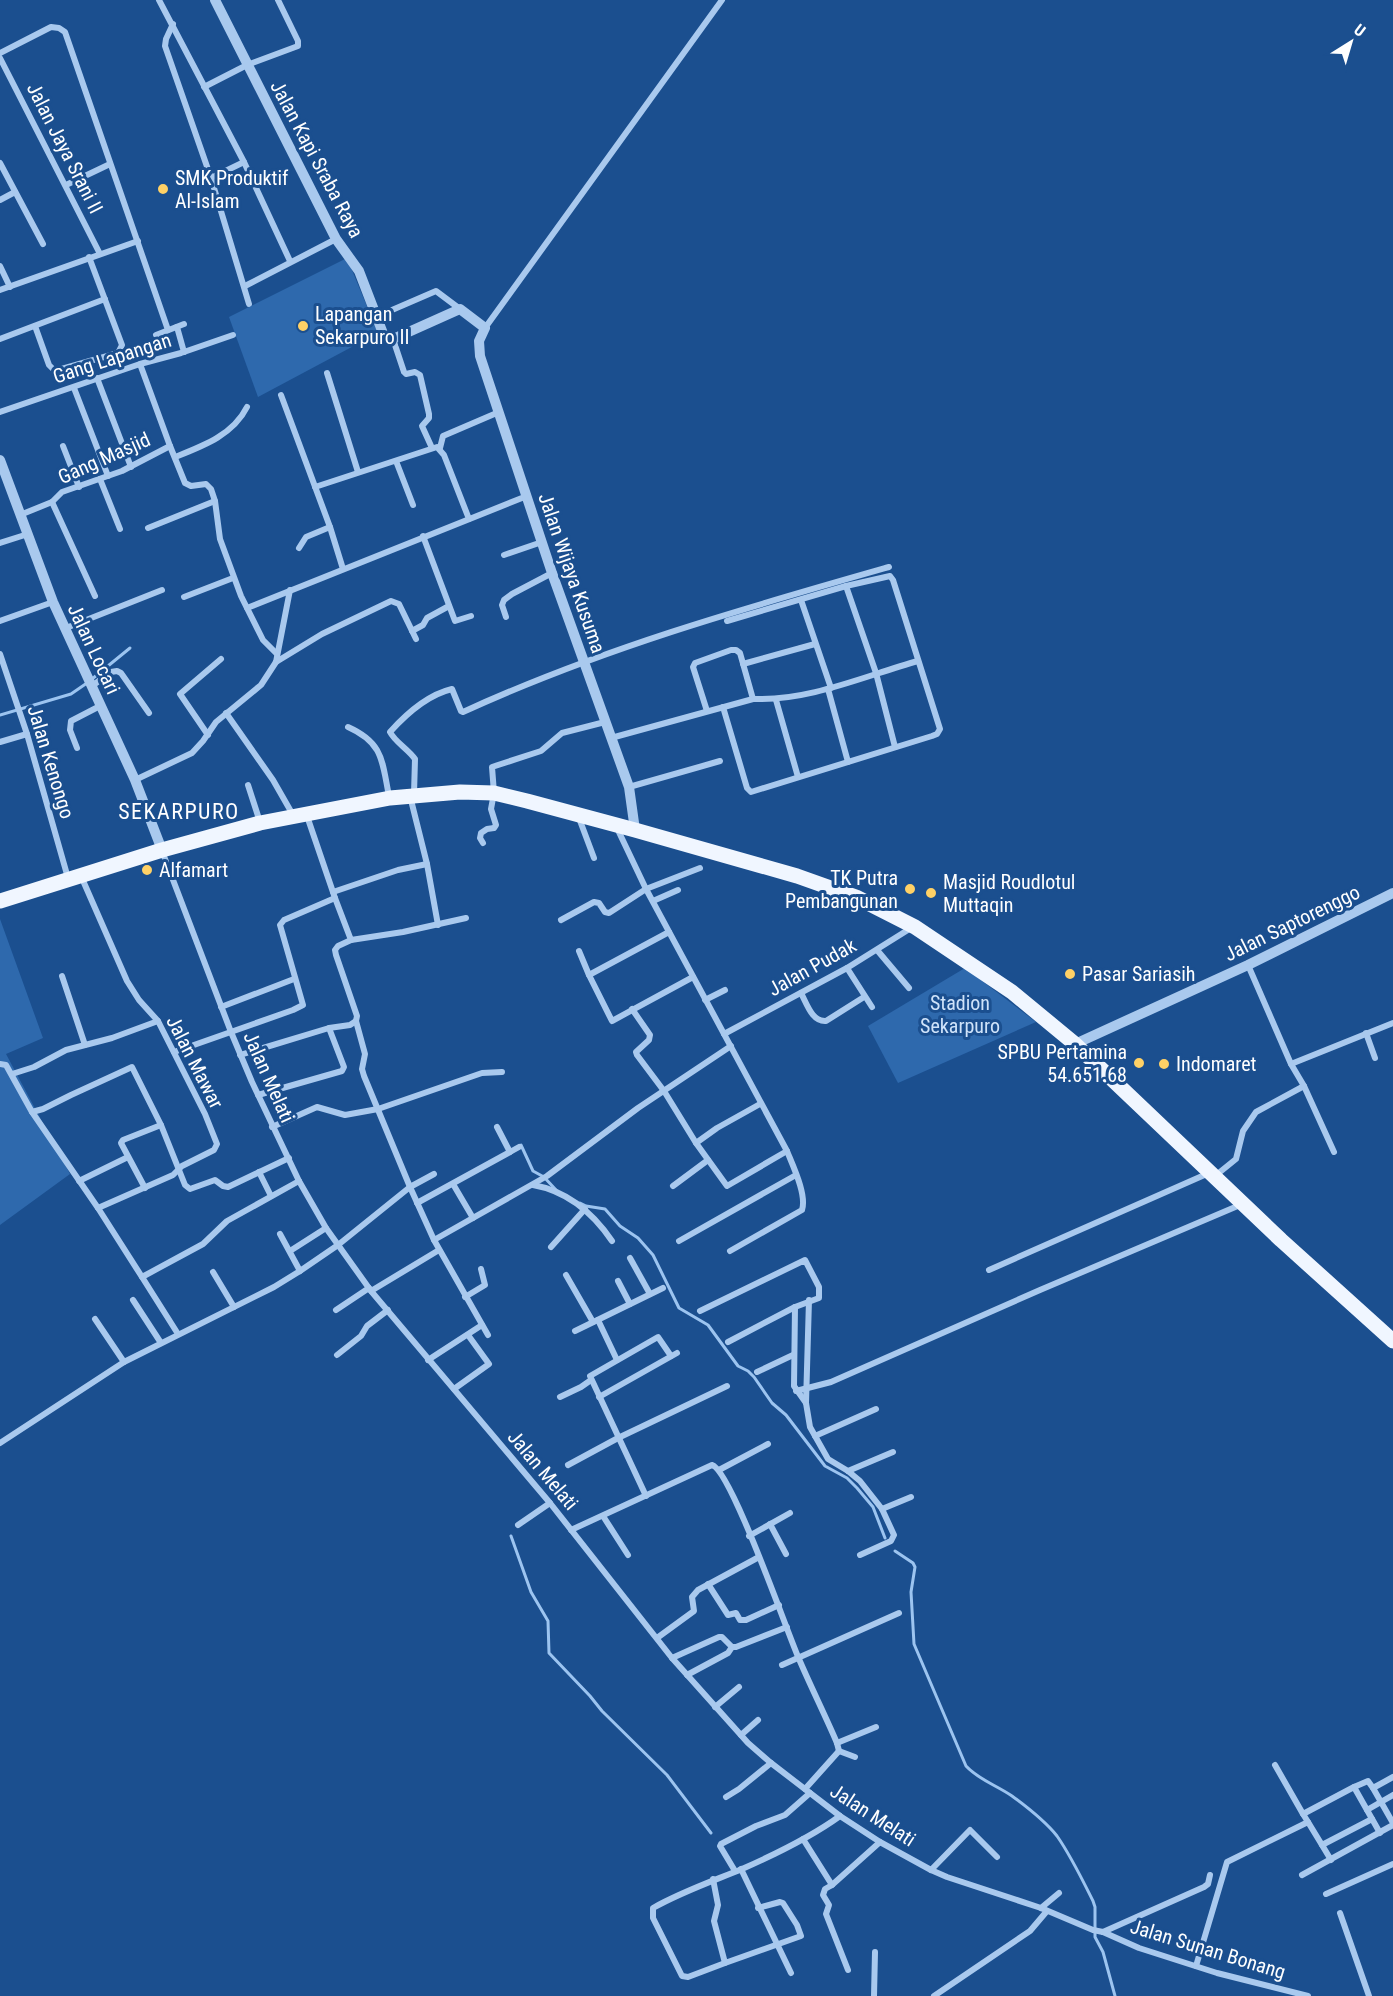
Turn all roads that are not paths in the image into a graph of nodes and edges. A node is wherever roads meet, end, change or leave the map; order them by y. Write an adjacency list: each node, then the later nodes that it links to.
1 (159, 0): 5 (street)
2 (215, 0): 8 (street, Jalan Kapi Sraba Raya)
3 (278, 0): 8 (street)
4 (722, 0): 32 (street)
5 (172, 24): 9 (street); 13 (street)
6 (0, 53): 12 (street)
7 (0, 58): 14 (street, Jalan Jaya Srani II)
8 (247, 65): 9 (street); 17 (street, Jalan Kapi Sraba Raya)
9 (204, 87): 10 (street)
10 (244, 162): 13 (street); 22 (street)
11 (0, 163): 15 (street)
12 (110, 164): 14 (street); 18 (street)
13 (211, 178): 25 (street)
14 (66, 185): 20 (street, Jalan Jaya Srani II)
15 (15, 192): 16 (street); 19 (street)
16 (0, 200)
17 (336, 239): 22 (street); 36 (street, Jalan Kapi Sraba Raya)
18 (138, 241): 20 (street); 33 (street)
19 (43, 244)
20 (100, 254): 21 (street)
21 (89, 257): 24 (street); 27 (street)
22 (290, 261): 25 (street)
23 (0, 266): 24 (street)
24 (10, 286): 26 (street)
25 (245, 286): 28 (street)
26 (0, 290)
27 (105, 299): 31 (street); 31 (street)
28 (249, 304)
29 (460, 309): 30 (street); 32 (street); 36 (street)
30 (392, 310)
31 (35, 326): 37 (street)
32 (485, 328): 46 (street, Jalan Wijaya Kusuma)
33 (168, 330): 34 (street); 38 (street)
34 (156, 335)
35 (233, 335): 38 (street, Gang Lapangan)
36 (388, 338): 49 (street)
37 (0, 339)
38 (184, 352): 39 (street, Gang Lapangan)
39 (140, 364): 41 (street, Gang Lapangan); 48 (street)
40 (327, 373): 54 (street)
41 (97, 378): 42 (street, Gang Lapangan); 53 (street)
42 (74, 388): 45 (street, Gang Lapangan); 55 (street)
43 (281, 395): 58 (street)
44 (247, 407): 50 (street)
45 (0, 412)
46 (499, 412): 49 (street); 59 (street, Jalan Wijaya Kusuma)
47 (63, 446): 57 (street)
48 (170, 447): 50 (street); 53 (street, Gang Masjid)
49 (436, 448): 52 (street); 64 (street)
50 (175, 456): 60 (street)
51 (0, 460): 63 (street, Jalan Locari)
52 (396, 461): 54 (street); 62 (street)
53 (131, 467): 55 (street, Gang Masjid)
54 (358, 472): 58 (street)
55 (108, 476): 56 (street, Gang Masjid)
56 (100, 479): 57 (street, Gang Masjid); 67 (street)
57 (79, 487): 61 (street, Gang Masjid)
58 (315, 487): 65 (street)
59 (527, 495): 64 (street); 70 (street, Jalan Wijaya Kusuma)
60 (215, 501): 66 (street); 77 (street)
61 (52, 502): 63 (street, Gang Masjid); 81 (street)
62 (413, 505)
63 (21, 515): 68 (street, Jalan Locari)
64 (469, 519): 69 (street)
65 (330, 527): 72 (street); 75 (street)
66 (147, 528)
67 (120, 530)
68 (28, 534): 71 (street); 84 (street, Jalan Locari)
69 (423, 536): 75 (street); 85 (street)
70 (542, 542): 73 (street); 76 (street, Jalan Wijaya Kusuma)
71 (0, 543)
72 (299, 548)
73 (504, 555)
74 (889, 567): 100 (street)
75 (343, 569): 80 (street)
76 (552, 573): 88 (street); 100 (street, Jalan Wijaya Kusuma)
77 (233, 578): 82 (street); 86 (street)
78 (846, 586): 83 (street); 98 (street); 103 (street)
79 (162, 590): 91 (street)
80 (290, 590): 86 (street); 96 (street)
81 (95, 596)
82 (184, 597)
83 (801, 600): 90 (street); 94 (street)
84 (52, 602): 89 (street); 91 (street, Jalan Locari)
85 (449, 606): 87 (street); 92 (street)
86 (247, 608): 96 (street)
87 (471, 616)
88 (506, 617)
89 (0, 621)
90 (727, 621)
91 (66, 628): 104 (street, Jalan Locari)
92 (412, 631): 93 (street); 99 (street)
93 (416, 639)
94 (815, 644): 101 (street); 105 (street)
95 (0, 654): 102 (street, Jalan Kenongo)
96 (277, 654): 99 (street)
97 (220, 658): 116 (street)
98 (918, 661): 103 (street); 119 (street)
99 (276, 662): 112 (street)
100 (583, 662): 113 (street, Jalan Wijaya Kusuma); 128 (street)
101 (743, 664): 106 (street); 110 (street)
102 (3, 672): 115 (street, Jalan Kenongo)
103 (876, 673): 105 (street); 119 (street)
104 (90, 684): 108 (street, Jalan Locari); 111 (street)
105 (830, 688): 107 (street); 122 (street)
106 (753, 699): 107 (street); 109 (street)
107 (776, 700): 123 (street)
108 (100, 705): 120 (street); 124 (street, Jalan Locari)
109 (723, 707): 110 (street); 123 (street)
110 (707, 711): 117 (street)
111 (149, 713)
112 (226, 713): 116 (street); 130 (street)
113 (605, 722): 117 (street, Jalan Wijaya Kusuma); 127 (street)
114 (348, 727): 129 (street)
115 (27, 734): 118 (street); 140 (street, Jalan Kenongo)
116 (208, 735): 124 (street)
117 (611, 738): 126 (street, Jalan Wijaya Kusuma)
118 (0, 742)
119 (895, 747): 122 (street)
120 (77, 748)
121 (720, 761): 126 (street)
122 (848, 762): 123 (street)
123 (798, 777)
124 (135, 780): 136 (street, Jalan Locari)
125 (248, 785): 132 (street)
126 (628, 787): 134 (street, Jalan Wijaya Kusuma)
127 (494, 794): 128 (main road); 131 (main road); 135 (street)
128 (412, 795): 129 (main road); 138 (street)
129 (390, 798): 130 (main road)
130 (300, 814): 132 (main road); 144 (street)
131 (578, 814): 133 (main road); 137 (street)
132 (260, 823): 136 (main road)
133 (616, 824): 134 (main road); 141 (street)
134 (635, 830): 150 (main road)
135 (483, 843)
136 (162, 850): 140 (main road); 166 (street, Jalan Melati)
137 (594, 858)
138 (428, 864): 144 (street); 149 (street)
139 (700, 868): 141 (street)
140 (75, 877): 145 (main road); 170 (street, Jalan Mawar)
141 (646, 889): 146 (street); 148 (street)
142 (678, 890): 146 (street)
143 (1393, 892): 155 (street, Jalan Saptorenggo)
144 (334, 895): 152 (street); 160 (street)
145 (0, 901)
146 (653, 901): 151 (street)
147 (466, 918): 149 (street)
148 (561, 920)
149 (438, 925): 152 (street)
150 (915, 927): 153 (street, Jalan Pudak); 176 (main road)
151 (669, 932): 157 (street); 159 (street)
152 (351, 939): 169 (street)
153 (877, 950): 156 (street, Jalan Pudak); 161 (street)
154 (579, 951): 157 (street)
155 (1248, 965): 176 (street, Jalan Saptorenggo); 183 (street)
156 (847, 968): 163 (street, Jalan Pudak); 164 (street)
157 (589, 975): 168 (street)
158 (62, 976): 177 (street)
159 (693, 977): 165 (street); 168 (street)
160 (294, 979): 166 (street); 173 (street)
161 (909, 988)
162 (724, 990): 165 (street)
163 (801, 993): 164 (street); 175 (street, Jalan Pudak)
164 (864, 997): 167 (street)
165 (705, 1000): 175 (street)
166 (221, 1007): 173 (street, Jalan Melati)
167 (872, 1007)
168 (632, 1009): 187 (street)
169 (356, 1021): 172 (street); 190 (street)
170 (158, 1022): 177 (street); 179 (street, Jalan Mawar)
171 (1393, 1023): 174 (street)
172 (329, 1028): 180 (street); 188 (street)
173 (231, 1032): 179 (street); 180 (street, Jalan Melati)
174 (1366, 1033): 181 (street); 183 (street)
175 (724, 1034): 178 (street)
176 (1075, 1044): 207 (main road)
177 (85, 1045): 185 (street)
178 (731, 1046): 187 (street); 189 (street)
179 (174, 1052): 203 (street, Jalan Mawar)
180 (240, 1055): 188 (street, Jalan Melati)
181 (1376, 1058)
182 (0, 1064): 185 (street)
183 (1291, 1064): 186 (street)
184 (502, 1072): 190 (street)
185 (12, 1074): 191 (street)
186 (1304, 1086): 199 (street); 207 (street)
187 (664, 1091): 195 (street); 211 (street)
188 (258, 1095): 193 (street, Jalan Melati)
189 (760, 1104): 195 (street); 197 (street)
190 (378, 1109): 193 (street); 213 (street)
191 (32, 1112): 192 (street); 208 (street)
192 (160, 1125): 200 (street); 203 (street)
193 (273, 1126): 201 (street, Jalan Melati)
194 (497, 1127): 198 (street)
195 (696, 1143): 202 (street)
196 (519, 1147): 198 (street)
197 (787, 1151): 202 (street); 206 (street)
198 (510, 1152): 210 (street)
199 (1334, 1152)
200 (128, 1156): 208 (street); 214 (street)
201 (289, 1158): 204 (street); 209 (street, Jalan Melati)
202 (708, 1160): 212 (street)
203 (180, 1169): 204 (street); 214 (street, Jalan Mawar)
204 (259, 1172): 215 (street)
205 (434, 1174): 213 (street)
206 (796, 1175): 225 (street); 230 (street)
207 (1212, 1175): 217 (main road); 233 (street)
208 (79, 1181): 218 (street)
209 (299, 1181): 215 (street); 221 (street, Jalan Melati)
210 (453, 1184): 216 (street); 220 (street)
211 (535, 1184): 219 (street); 220 (street)
212 (673, 1186)
213 (410, 1187): 216 (street); 226 (street)
214 (145, 1188): 218 (street, Jalan Mawar)
215 (271, 1196): 237 (street)
216 (417, 1203): 223 (street)
217 (1243, 1204): 258 (main road); 270 (street)
218 (99, 1208): 237 (street)
219 (585, 1209): 224 (street); 227 (street)
220 (473, 1218): 223 (street)
221 (326, 1228): 226 (street, Jalan Melati); 229 (street)
222 (280, 1234): 229 (street)
223 (434, 1240): 228 (street)
224 (612, 1241)
225 (679, 1241)
226 (338, 1245): 234 (street); 240 (street, Jalan Melati)
227 (551, 1246)
228 (439, 1250): 240 (street); 242 (street)
229 (290, 1251): 234 (street)
230 (730, 1251)
231 (630, 1258): 241 (street)
232 (481, 1269): 242 (street)
233 (988, 1270)
234 (300, 1271): 246 (street)
235 (213, 1272): 246 (street)
236 (566, 1275): 252 (street)
237 (142, 1276): 255 (street)
238 (618, 1281): 245 (street)
239 (663, 1288): 241 (street)
240 (370, 1289): 248 (street); 249 (street, Jalan Melati)
241 (650, 1294): 245 (street)
242 (465, 1296): 253 (street)
243 (133, 1300): 260 (street)
244 (809, 1300): 247 (street); 250 (street); 270 (street)
245 (630, 1304): 252 (street)
246 (234, 1307): 255 (street)
247 (795, 1307): 259 (street); 262 (street)
248 (336, 1310)
249 (388, 1310): 261 (street); 263 (street, Jalan Melati)
250 (700, 1311)
251 (95, 1319): 265 (street)
252 (596, 1321): 254 (street); 264 (street)
253 (482, 1325): 256 (street); 257 (street)
254 (575, 1331)
255 (178, 1334): 260 (street)
256 (468, 1335): 263 (street); 269 (street)
257 (488, 1335)
258 (1393, 1341)
259 (728, 1342)
260 (161, 1343): 265 (street)
261 (337, 1355)
262 (793, 1355): 266 (street); 271 (street)
263 (428, 1360): 269 (street, Jalan Melati)
264 (617, 1360): 267 (street); 273 (street)
265 (124, 1362): 278 (street)
266 (757, 1372)
267 (591, 1380): 272 (street); 273 (street)
268 (728, 1386): 277 (street)
269 (454, 1389): 286 (street, Jalan Melati)
270 (808, 1389): 271 (street); 274 (street)
271 (796, 1391): 274 (street)
272 (560, 1397)
273 (599, 1397): 277 (street)
274 (806, 1403): 276 (street)
275 (876, 1409): 276 (street)
276 (815, 1436): 283 (street)
277 (618, 1438): 281 (street); 284 (street)
278 (0, 1443)
279 (768, 1444): 282 (street)
280 (893, 1452): 283 (street)
281 (568, 1465)
282 (719, 1470): 284 (street); 293 (street)
283 (848, 1471): 287 (street)
284 (646, 1496): 289 (street)
285 (911, 1497): 287 (street)
286 (550, 1503): 291 (street); 292 (street, Jalan Melati)
287 (882, 1509): 296 (street)
288 (790, 1513): 290 (street)
289 (603, 1516): 292 (street); 295 (street)
290 (770, 1524): 293 (street); 294 (street)
291 (518, 1525)
292 (571, 1530): 302 (street, Jalan Melati)
293 (749, 1536): 297 (street)
294 (786, 1554)
295 (628, 1555)
296 (860, 1555)
297 (759, 1557): 298 (street); 299 (street)
298 (708, 1584): 299 (street); 302 (street)
299 (779, 1605): 301 (street)
300 (899, 1613): 305 (street)
301 (788, 1627): 303 (street); 305 (street)
302 (657, 1638): 304 (street, Jalan Melati)
303 (732, 1647): 304 (street); 307 (street)
304 (672, 1658): 307 (street, Jalan Melati)
305 (798, 1658): 306 (street); 313 (street)
306 (782, 1665)
307 (687, 1676): 309 (street, Jalan Melati)
308 (739, 1687): 309 (street)
309 (715, 1707): 312 (street, Jalan Melati)
310 (759, 1720): 312 (street)
311 (876, 1727): 313 (street)
312 (741, 1735): 316 (street, Jalan Melati)
313 (837, 1743): 314 (street)
314 (839, 1751): 315 (street); 321 (street)
315 (855, 1757)
316 (771, 1763): 321 (street, Jalan Melati); 323 (street)
317 (1275, 1765): 326 (street)
318 (1393, 1777): 320 (street)
319 (1354, 1787): 320 (street); 325 (street); 326 (street)
320 (1373, 1788): 324 (street)
321 (808, 1791): 327 (street, Jalan Melati); 338 (street)
322 (1393, 1795): 324 (street)
323 (726, 1797)
324 (1381, 1802): 325 (street); 330 (street)
325 (1367, 1810): 328 (street)
326 (1303, 1814): 329 (street)
327 (840, 1816): 332 (street); 333 (street, Jalan Melati)
328 (1372, 1819): 331 (street); 334 (street)
329 (1308, 1822): 334 (street); 353 (street)
330 (1393, 1824): 331 (street)
331 (1380, 1833): 336 (street)
332 (802, 1839): 338 (street); 343 (street)
333 (880, 1842): 339 (street, Jalan Melati); 343 (street)
334 (1322, 1845): 336 (street)
335 (997, 1857): 339 (street)
336 (1331, 1860): 341 (street)
337 (1393, 1864): 345 (street)
338 (736, 1869): 342 (street); 346 (street)
339 (931, 1870): 347 (street, Jalan Melati)
340 (1210, 1875): 349 (street)
341 (1302, 1875)
342 (713, 1880): 352 (street); 352 (street)
343 (832, 1886): 354 (street)
344 (1059, 1893): 347 (street)
345 (1326, 1894)
346 (758, 1908): 350 (street); 350 (street)
347 (1044, 1909): 349 (street, Jalan Melati); 356 (street)
348 (1340, 1913): 360 (street)
349 (1098, 1931): 353 (street, Jalan Sunan Bonang)
350 (778, 1945): 352 (street); 355 (street)
351 (875, 1952): 357 (street)
352 (725, 1963)
353 (1196, 1966): 359 (street, Jalan Sunan Bonang)
354 (848, 1970)
355 (791, 1973)
356 (945, 1993): 358 (street)
357 (874, 1996)
358 (934, 1996)
359 (1308, 1996)
360 (1369, 1996)

